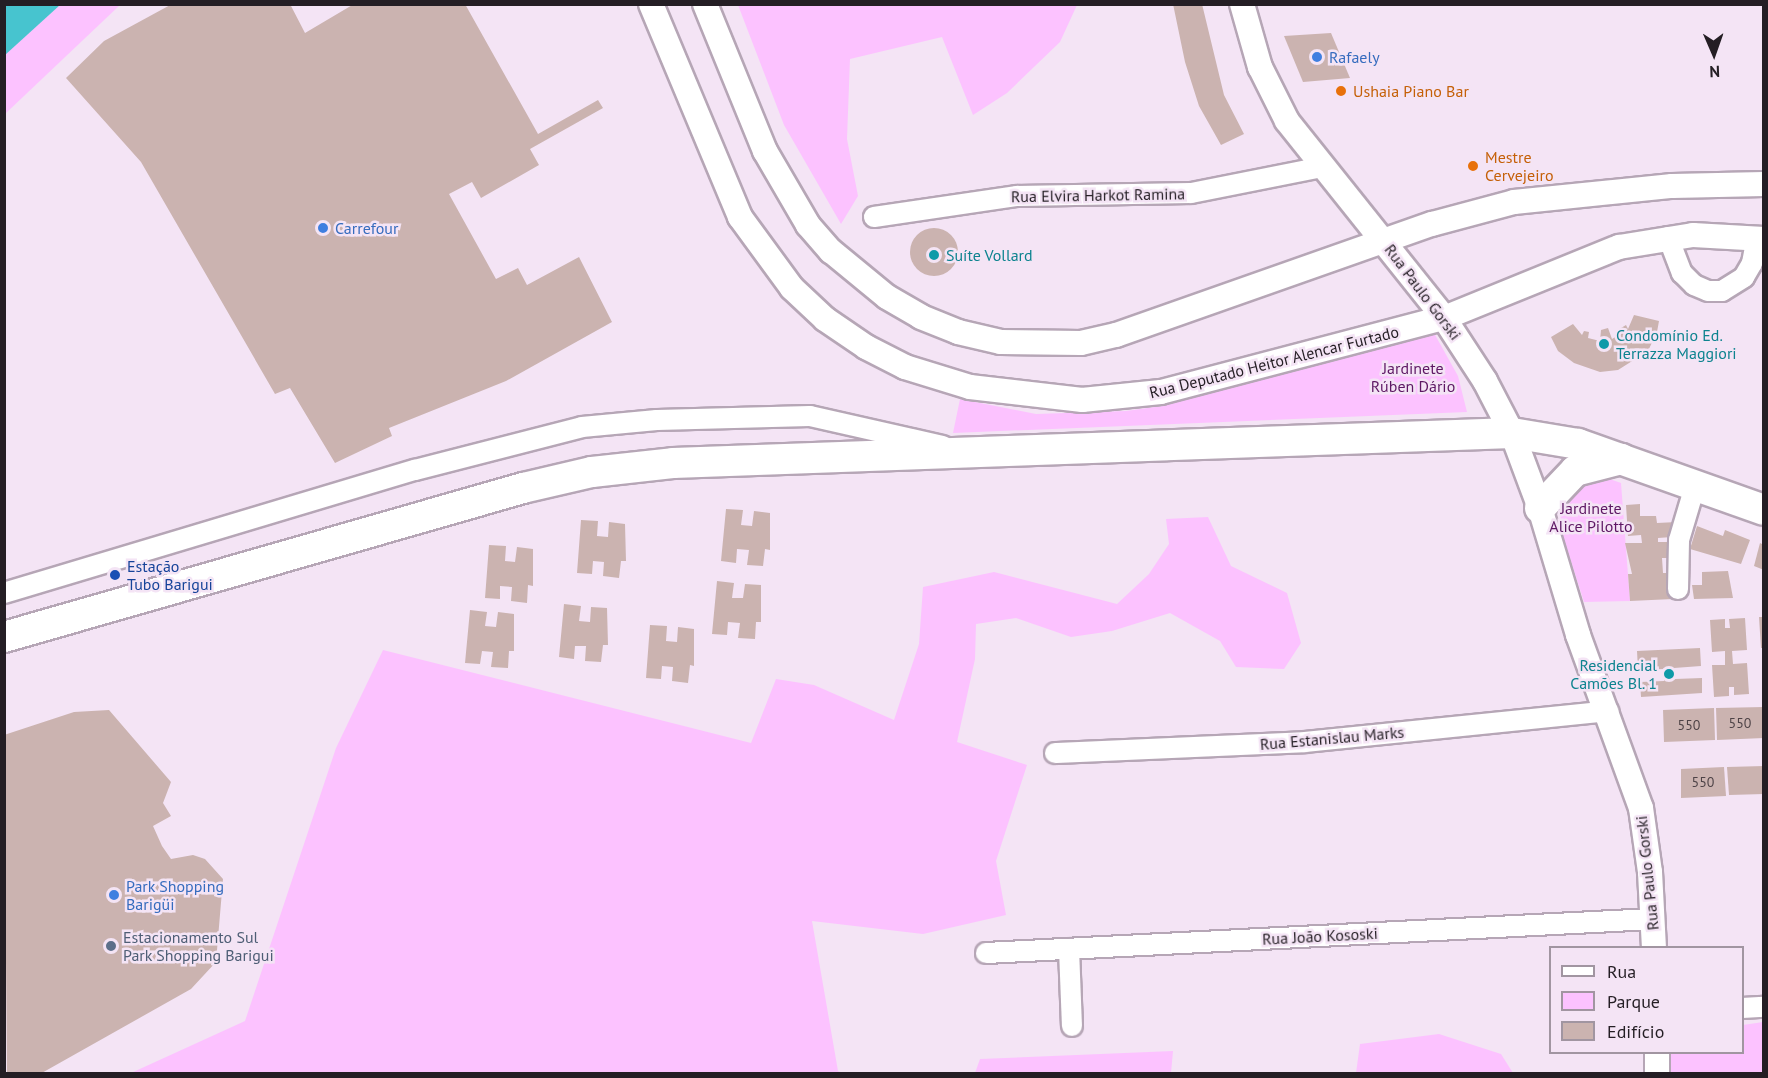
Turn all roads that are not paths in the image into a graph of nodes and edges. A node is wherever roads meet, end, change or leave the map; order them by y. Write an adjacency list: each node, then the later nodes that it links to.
1 (651, 4): 10 (street, Rua Deputado Heitor Alencar Furtado)
2 (705, 4): 9 (street)
3 (1242, 4): 4 (street, Rua Paulo Gorski)
4 (1322, 167): 6 (street, Rua Elvira Harkot Ramina); 9 (street, Rua Paulo Gorski)
5 (1764, 184): 9 (street)
6 (874, 217)
7 (1668, 237): 8 (street, Rua Deputado Heitor Alencar Furtado); 8 (street); 10 (street, Rua Deputado Heitor Alencar Furtado)
8 (1760, 238)
9 (1386, 243): 10 (street, Rua Paulo Gorski)
10 (1441, 314): 11 (street, Rua Paulo Gorski)
11 (1512, 433): 12 (main road); 13 (main road); 15 (street, Rua Paulo Gorski)
12 (963, 452): 18 (street); 19 (main road)
13 (1622, 459): 14 (main road); 15 (main road)
14 (1695, 486): 16 (main road); 17 (street)
15 (1540, 508): 20 (street, Rua Paulo Gorski)
16 (1764, 510)
17 (1678, 588)
18 (4, 593)
19 (4, 637)
20 (1608, 711): 21 (street, Rua Estanislau Marks); 22 (street, Rua Paulo Gorski)
21 (1055, 753)
22 (1653, 919): 23 (street, Rua Paulo Gorski); 24 (street, Rua João Kososki)
23 (1654, 946)
24 (1070, 949): 25 (street, Rua João Kososki); 28 (street)
25 (986, 953)
26 (1764, 1007): 27 (street)
27 (1744, 1008)
28 (1072, 1026)
29 (1657, 1054): 30 (street)
30 (1657, 1074)

